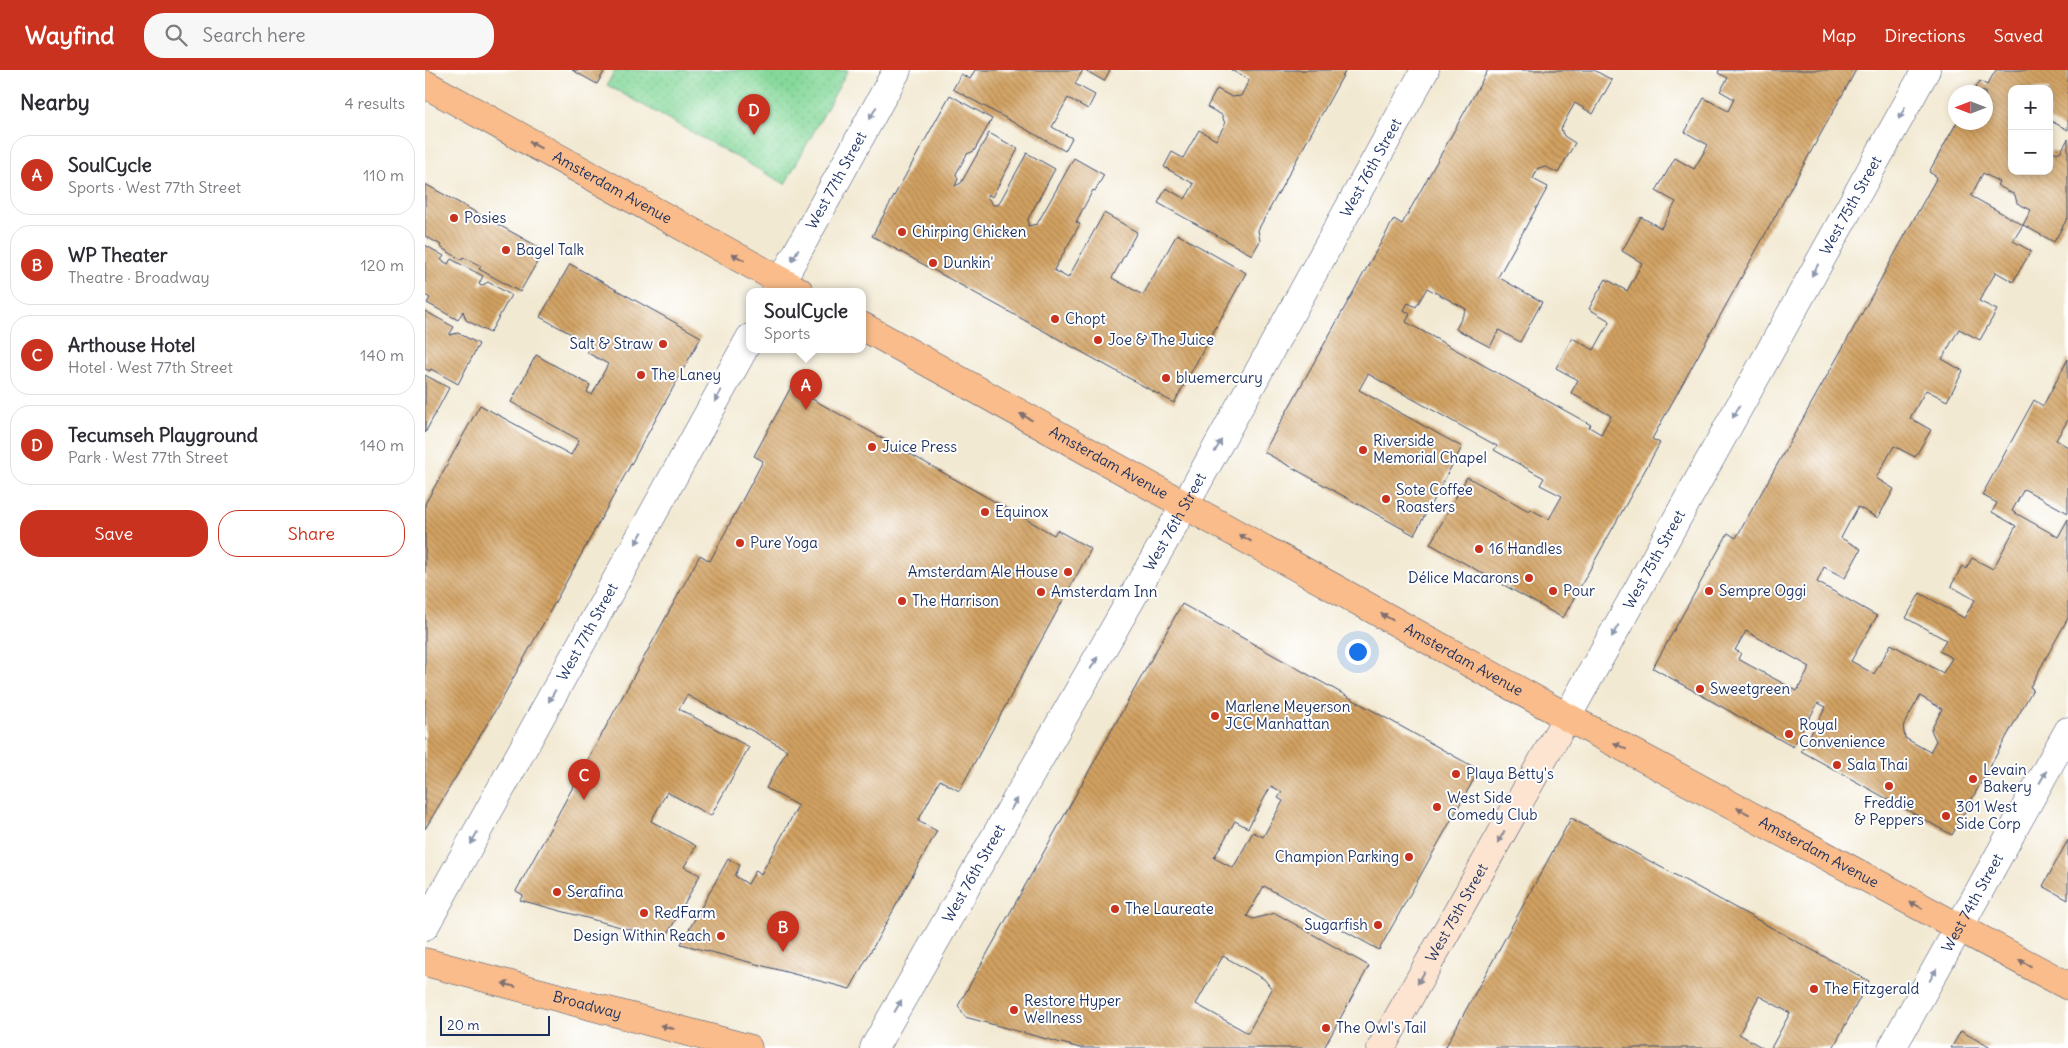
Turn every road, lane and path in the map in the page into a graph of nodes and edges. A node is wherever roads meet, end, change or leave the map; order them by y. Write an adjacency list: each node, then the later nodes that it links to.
1 (897, 70): 5 (street, West 77th Street, one-way to 5)
2 (1425, 70): 8 (street, West 76th Street, one-way to 2)
3 (1926, 70): 9 (street, West 75th Street, one-way to 9)
4 (425, 84): 5 (main road, Amsterdam Avenue, one-way to 4)
5 (785, 288)
6 (866, 328): 8 (main road, Amsterdam Avenue, one-way to 6)
7 (746, 345): 11 (street, West 77th Street, one-way to 11)
8 (1185, 505): 9 (main road, Amsterdam Avenue, one-way to 8); 16 (street, West 76th Street, one-way to 8)
9 (1567, 717): 12 (main road, Amsterdam Avenue, one-way to 9); 17 (main road, West 75th Street, one-way to 17)
10 (2068, 731): 12 (street, West 74th Street, one-way to 10)
11 (425, 926)
12 (1960, 927): 14 (main road, Amsterdam Avenue, one-way to 12); 18 (street, West 74th Street, one-way to 12)
13 (425, 962): 15 (main road, Broadway, one-way to 13)
14 (2068, 986)
15 (748, 1048)
16 (874, 1048)
17 (1381, 1048)
18 (1892, 1048)

